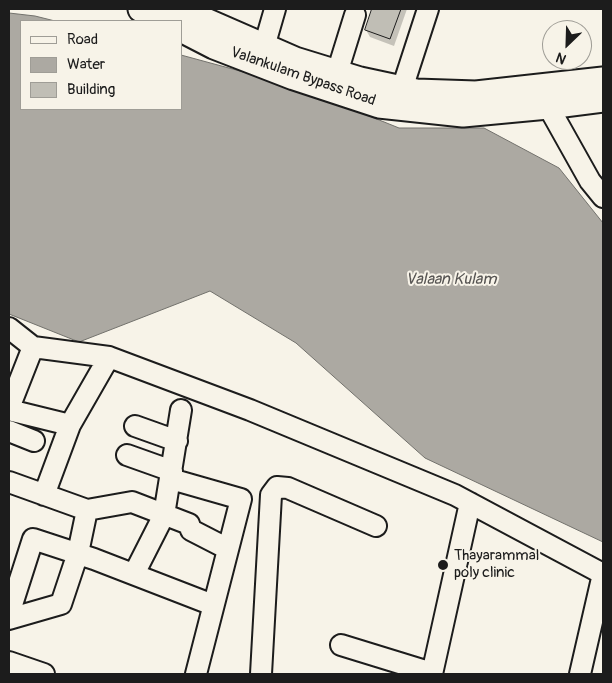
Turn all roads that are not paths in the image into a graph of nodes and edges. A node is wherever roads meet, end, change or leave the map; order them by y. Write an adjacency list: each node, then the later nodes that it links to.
1 (141, 9): 6 (main road)
2 (178, 9): 8 (main road, Valankulam Bypass Road)
3 (275, 9): 8 (street)
4 (428, 9): 11 (street)
5 (355, 15): 9 (street)
6 (164, 20)
7 (182, 30): 12 (main road, Valankulam Bypass Road)
8 (264, 47): 9 (main road, Valankulam Bypass Road)
9 (337, 73): 11 (main road, Valankulam Bypass Road)
10 (603, 80): 12 (main road)
11 (402, 89): 12 (main road, Valankulam Bypass Road)
12 (545, 96): 13 (main road); 14 (street)
13 (603, 98)
14 (603, 197)
15 (9, 328): 16 (street)
16 (33, 347): 17 (street); 18 (street)
17 (109, 357): 20 (street); 29 (street)
18 (9, 409): 20 (street)
19 (181, 410): 24 (street)
20 (70, 425): 28 (street)
21 (135, 426): 24 (street)
22 (9, 431): 23 (street)
23 (34, 441)
24 (176, 441): 26 (street)
25 (127, 454): 26 (street)
26 (171, 475): 31 (street); 33 (street)
27 (9, 482): 28 (street)
28 (44, 495): 30 (street)
29 (470, 503): 36 (street); 42 (street)
30 (87, 510): 31 (street); 34 (street)
31 (164, 515): 33 (street); 35 (street)
32 (376, 526): 45 (street)
33 (228, 549): 37 (street)
34 (78, 553): 35 (street); 38 (street); 39 (street)
35 (134, 574): 37 (street)
36 (603, 574): 46 (street)
37 (213, 605): 44 (street)
38 (9, 614)
39 (9, 619)
40 (341, 645): 42 (street)
41 (9, 662): 43 (street)
42 (432, 673)
43 (44, 674)
44 (196, 674)
45 (261, 674)
46 (580, 674)

